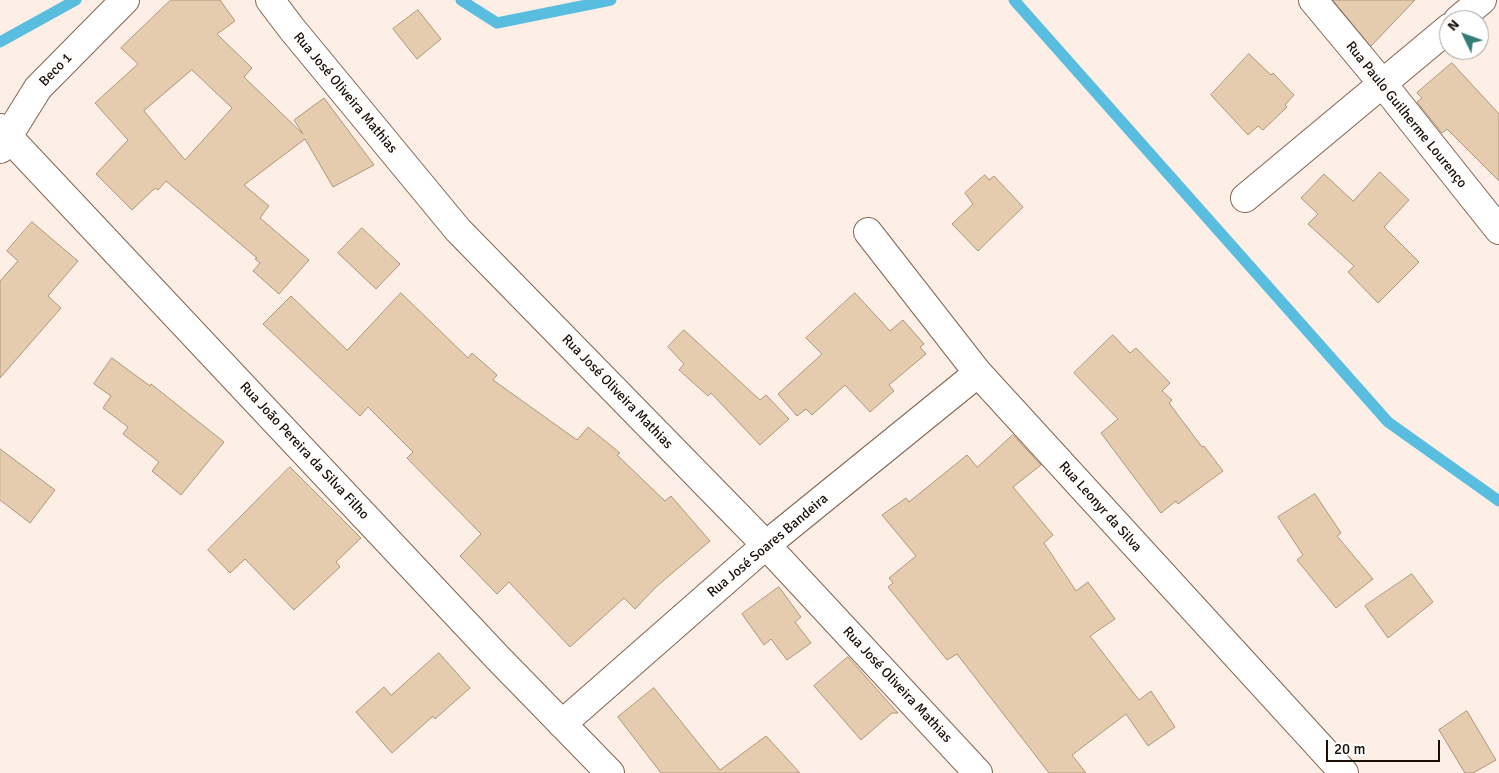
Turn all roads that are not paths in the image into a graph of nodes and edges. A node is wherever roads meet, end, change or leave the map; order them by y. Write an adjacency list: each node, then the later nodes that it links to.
1 (125, 0): 8 (street, Beco 1)
2 (270, 0): 13 (street, Rua José Oliveira Mathias)
3 (1313, 0): 7 (street, Rua Paulo Guilherme Lourenço)
4 (1482, 0): 5 (street)
5 (1470, 10)
6 (1439, 36): 7 (street)
7 (1382, 83): 9 (street); 10 (street, Rua Paulo Guilherme Lourenço)
8 (2, 138): 14 (street, Rua João Pereira da Silva Filho)
9 (1245, 198)
10 (1499, 230)
11 (868, 232): 12 (street, Rua Leonyr da Silva)
12 (978, 374): 13 (street, Rua José Soares Bandeira); 17 (street, Rua Leonyr da Silva)
13 (766, 545): 14 (street, Rua José Soares Bandeira); 16 (street, Rua José Oliveira Mathias)
14 (562, 724): 15 (street, Rua João Pereira da Silva Filho)
15 (610, 773)
16 (978, 773)
17 (1344, 773)

